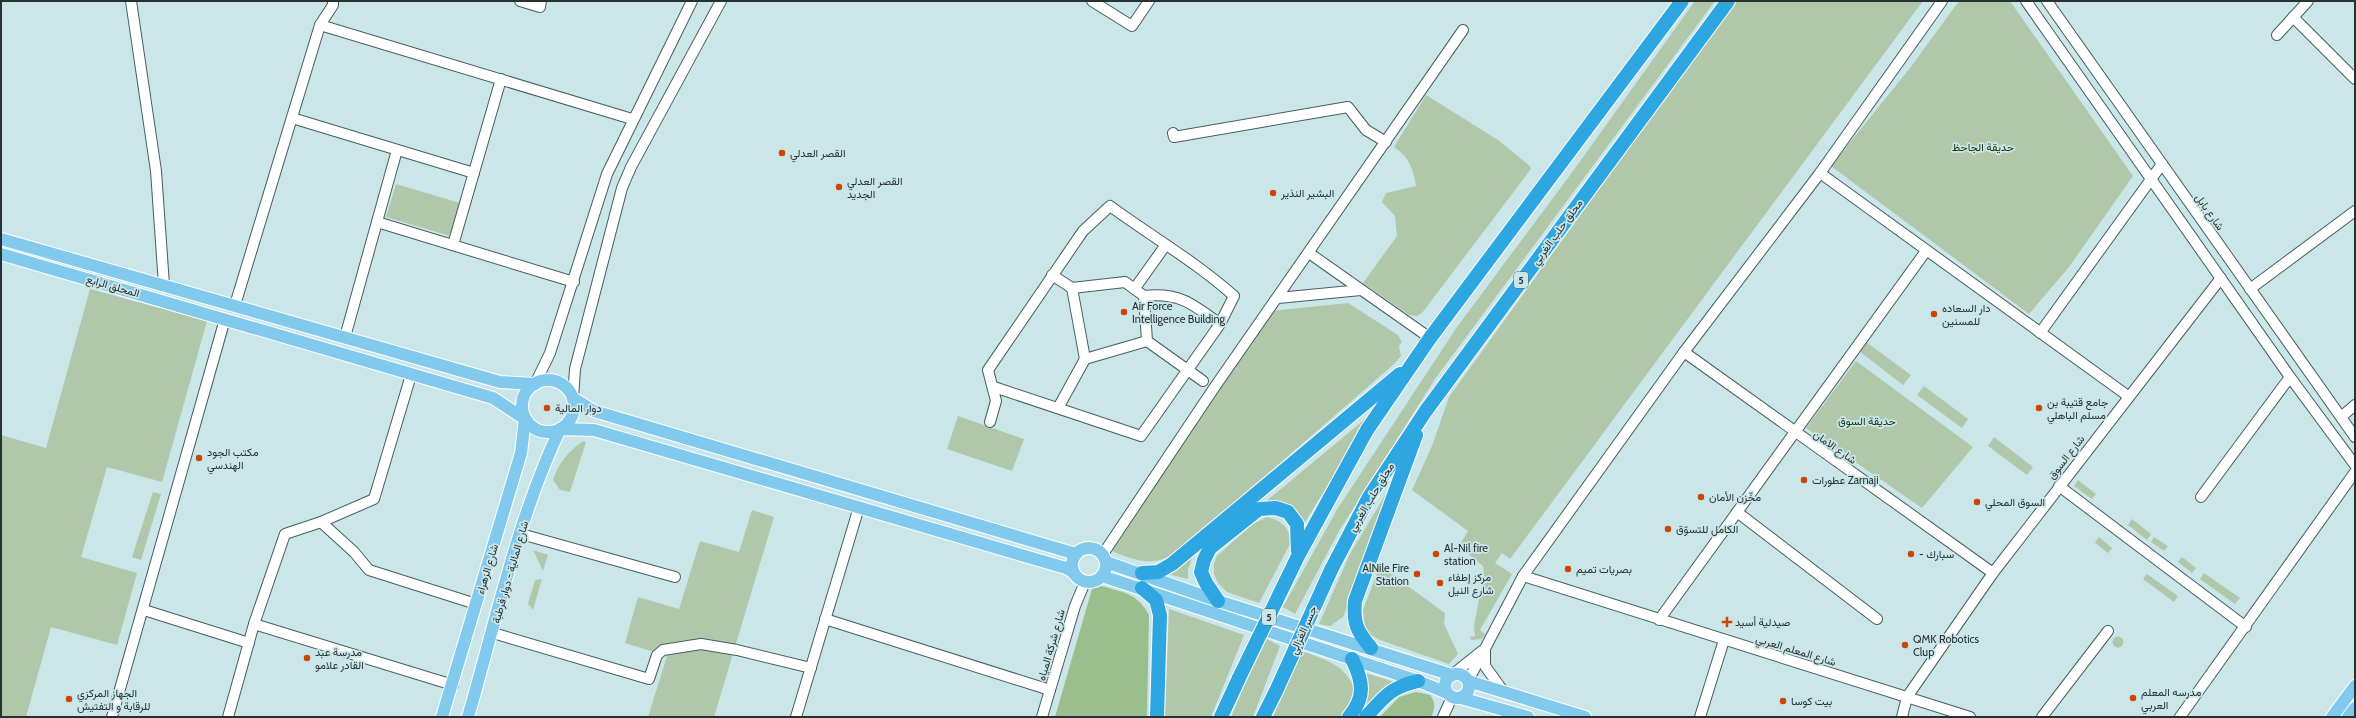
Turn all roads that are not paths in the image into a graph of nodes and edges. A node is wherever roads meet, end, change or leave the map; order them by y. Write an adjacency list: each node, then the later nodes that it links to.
1 (131, 1): 41 (street)
2 (333, 1): 16 (street)
3 (520, 1): 4 (street)
4 (541, 1)
5 (692, 1): 22 (street)
6 (721, 1): 65 (street)
7 (1092, 1): 8 (street)
8 (1149, 1)
9 (1682, 1): 53 (highway, 5)
10 (1728, 1): 68 (highway, محلق حلب الغربي / 5)
11 (1942, 1): 28 (street)
12 (2026, 1): 29 (street)
13 (2047, 1): 26 (street, شارع بابل)
14 (2308, 1): 15 (street)
15 (2293, 17): 18 (street); 20 (street)
16 (320, 25): 19 (street); 21 (street)
17 (1463, 30): 24 (street)
18 (2277, 34)
19 (500, 79): 22 (street); 27 (street)
20 (2355, 79)
21 (292, 118): 25 (street); 48 (street)
22 (632, 119): 40 (street)
23 (1173, 133): 24 (street)
24 (1386, 142): 36 (street)
25 (397, 150): 27 (street); 31 (street)
26 (2162, 164): 29 (street); 44 (street, شارع بابل)
27 (474, 173): 33 (street)
28 (1820, 173): 35 (street); 55 (street)
29 (2150, 179): 39 (street); 51 (street)
30 (2355, 211): 44 (street)
31 (377, 222): 33 (street); 52 (street)
32 (1, 239): 41 (main road)
33 (453, 245): 40 (street)
34 (1165, 246): 38 (street); 43 (street); 50 (street)
35 (1926, 251): 51 (street); 73 (street)
36 (1309, 253): 45 (street); 47 (street)
37 (1, 254): 49 (main road, المحلق الرابع)
38 (1052, 275): 42 (street); 63 (street)
39 (2221, 278): 60 (street); 64 (street, شارع السوق)
40 (574, 282): 62 (street)
41 (164, 285): 48 (main road)
42 (1072, 288): 43 (street); 56 (street)
43 (1135, 288): 46 (street)
44 (2250, 289): 69 (street, شارع بابل)
45 (1361, 290): 47 (street); 53 (street)
46 (1144, 296): 50 (street); 54 (street)
47 (1278, 298): 85 (street)
48 (235, 305): 52 (main road)
49 (225, 319): 59 (main road, المحلق الرابع); 97 (street)
50 (1220, 324): 58 (street)
51 (2040, 333): 64 (street)
52 (345, 337): 62 (main road)
53 (1430, 338): 57 (highway, 5)
54 (1147, 341): 56 (street); 58 (street)
55 (1684, 352): 73 (street, شارع الامان); 91 (street)
56 (1085, 358): 67 (street)
57 (1412, 364): 84 (highway, 5); 89 (highway)
58 (1189, 370): 61 (street); 67 (street)
59 (411, 375): 70 (main road, المحلق الرابع); 81 (street)
60 (2290, 377): 75 (street); 78 (street)
61 (1203, 381)
62 (535, 384): 65 (main road); 70 (main road)
63 (994, 387): 67 (street); 71 (street)
64 (2128, 396): 77 (street, شارع السوق)
65 (573, 398): 72 (main road); 83 (main road)
66 (2355, 405): 69 (street)
67 (1058, 408)
68 (1425, 412): 86 (highway, محلق حلب الغربي / 5); 107 (highway)
69 (2341, 416): 74 (street, شارع بابل)
70 (526, 419): 72 (main road); 96 (main road, شارع الزهراء)
71 (990, 422)
72 (560, 429): 79 (main road); 82 (main road, شارع المالية - دوار قرطبة)
73 (1794, 433): 80 (street); 88 (street, شارع الامان)
74 (2355, 436)
75 (2355, 465)
76 (2355, 472): 102 (street)
77 (2059, 486): 88 (street, شارع السوق); 102 (street)
78 (2201, 497)
79 (859, 507): 87 (main road); 98 (street)
80 (1737, 512): 99 (street); 100 (street)
81 (321, 522): 96 (street); 101 (street)
82 (520, 534): 92 (street); 104 (main road, شارع المالية - دوار قرطبة)
83 (1076, 554): 85 (main road); 87 (main road)
84 (1298, 556): 95 (highway); 128 (highway, 5, bridge)
85 (1104, 558): 89 (main road); 90 (main road)
86 (1331, 570): 129 (highway, جسر الغزالي / 5, bridge)
87 (1074, 573): 93 (main road)
88 (1993, 573): 119 (street, شارع السوق)
89 (1142, 574): 95 (main road)
90 (1102, 576): 93 (main road); 94 (main road)
91 (1523, 576): 100 (street, شارع المعلم العربي); 108 (street)
92 (675, 577)
93 (1085, 582): 116 (street, شارع شركة المياه)
94 (1142, 588): 109 (main road); 127 (highway)
95 (1218, 601): 107 (main road)
96 (476, 604): 114 (main road, شارع الزهراء)
97 (144, 610): 106 (street); 122 (street)
98 (825, 619): 110 (street); 116 (street)
99 (1877, 619)
100 (1660, 620): 105 (street, شارع المعلم العربي)
101 (254, 624): 106 (street); 114 (street)
102 (2246, 626): 139 (street)
103 (2108, 631): 138 (street)
104 (492, 633): 110 (street); 124 (main road, شارع المالية - دوار قرطبة)
105 (1724, 640): 119 (street, شارع المعلم العربي); 135 (street)
106 (249, 643): 121 (street)
107 (1371, 648): 111 (main road)
108 (1485, 649): 111 (street); 113 (street); 117 (street)
109 (1352, 659): 112 (main road); 130 (highway)
110 (810, 668): 125 (street)
111 (1452, 675): 113 (main road); 118 (main road)
112 (1418, 681): 118 (main road); 131 (highway)
113 (1468, 681): 117 (main road); 118 (main road)
114 (453, 685): 123 (main road, شارع الزهراء)
115 (2355, 686): 140 (main road)
116 (1050, 690): 126 (street, شارع شركة المياه)
117 (1503, 691): 134 (main road)
118 (1453, 696): 132 (street); 133 (main road)
119 (1907, 697): 136 (street, شارع السوق); 137 (street, شارع المعلم العربي)
120 (2355, 708): 141 (main road)
121 (231, 716)
122 (112, 717)
123 (442, 717)
124 (468, 717)
125 (796, 717)
126 (1042, 717)
127 (1157, 717)
128 (1221, 717)
129 (1263, 717)
130 (1349, 717)
131 (1366, 717)
132 (1444, 717)
133 (1528, 717)
134 (1585, 717)
135 (1700, 717)
136 (1902, 717)
137 (1970, 717)
138 (2042, 717)
139 (2180, 717)
140 (2332, 717)
141 (2348, 717)

